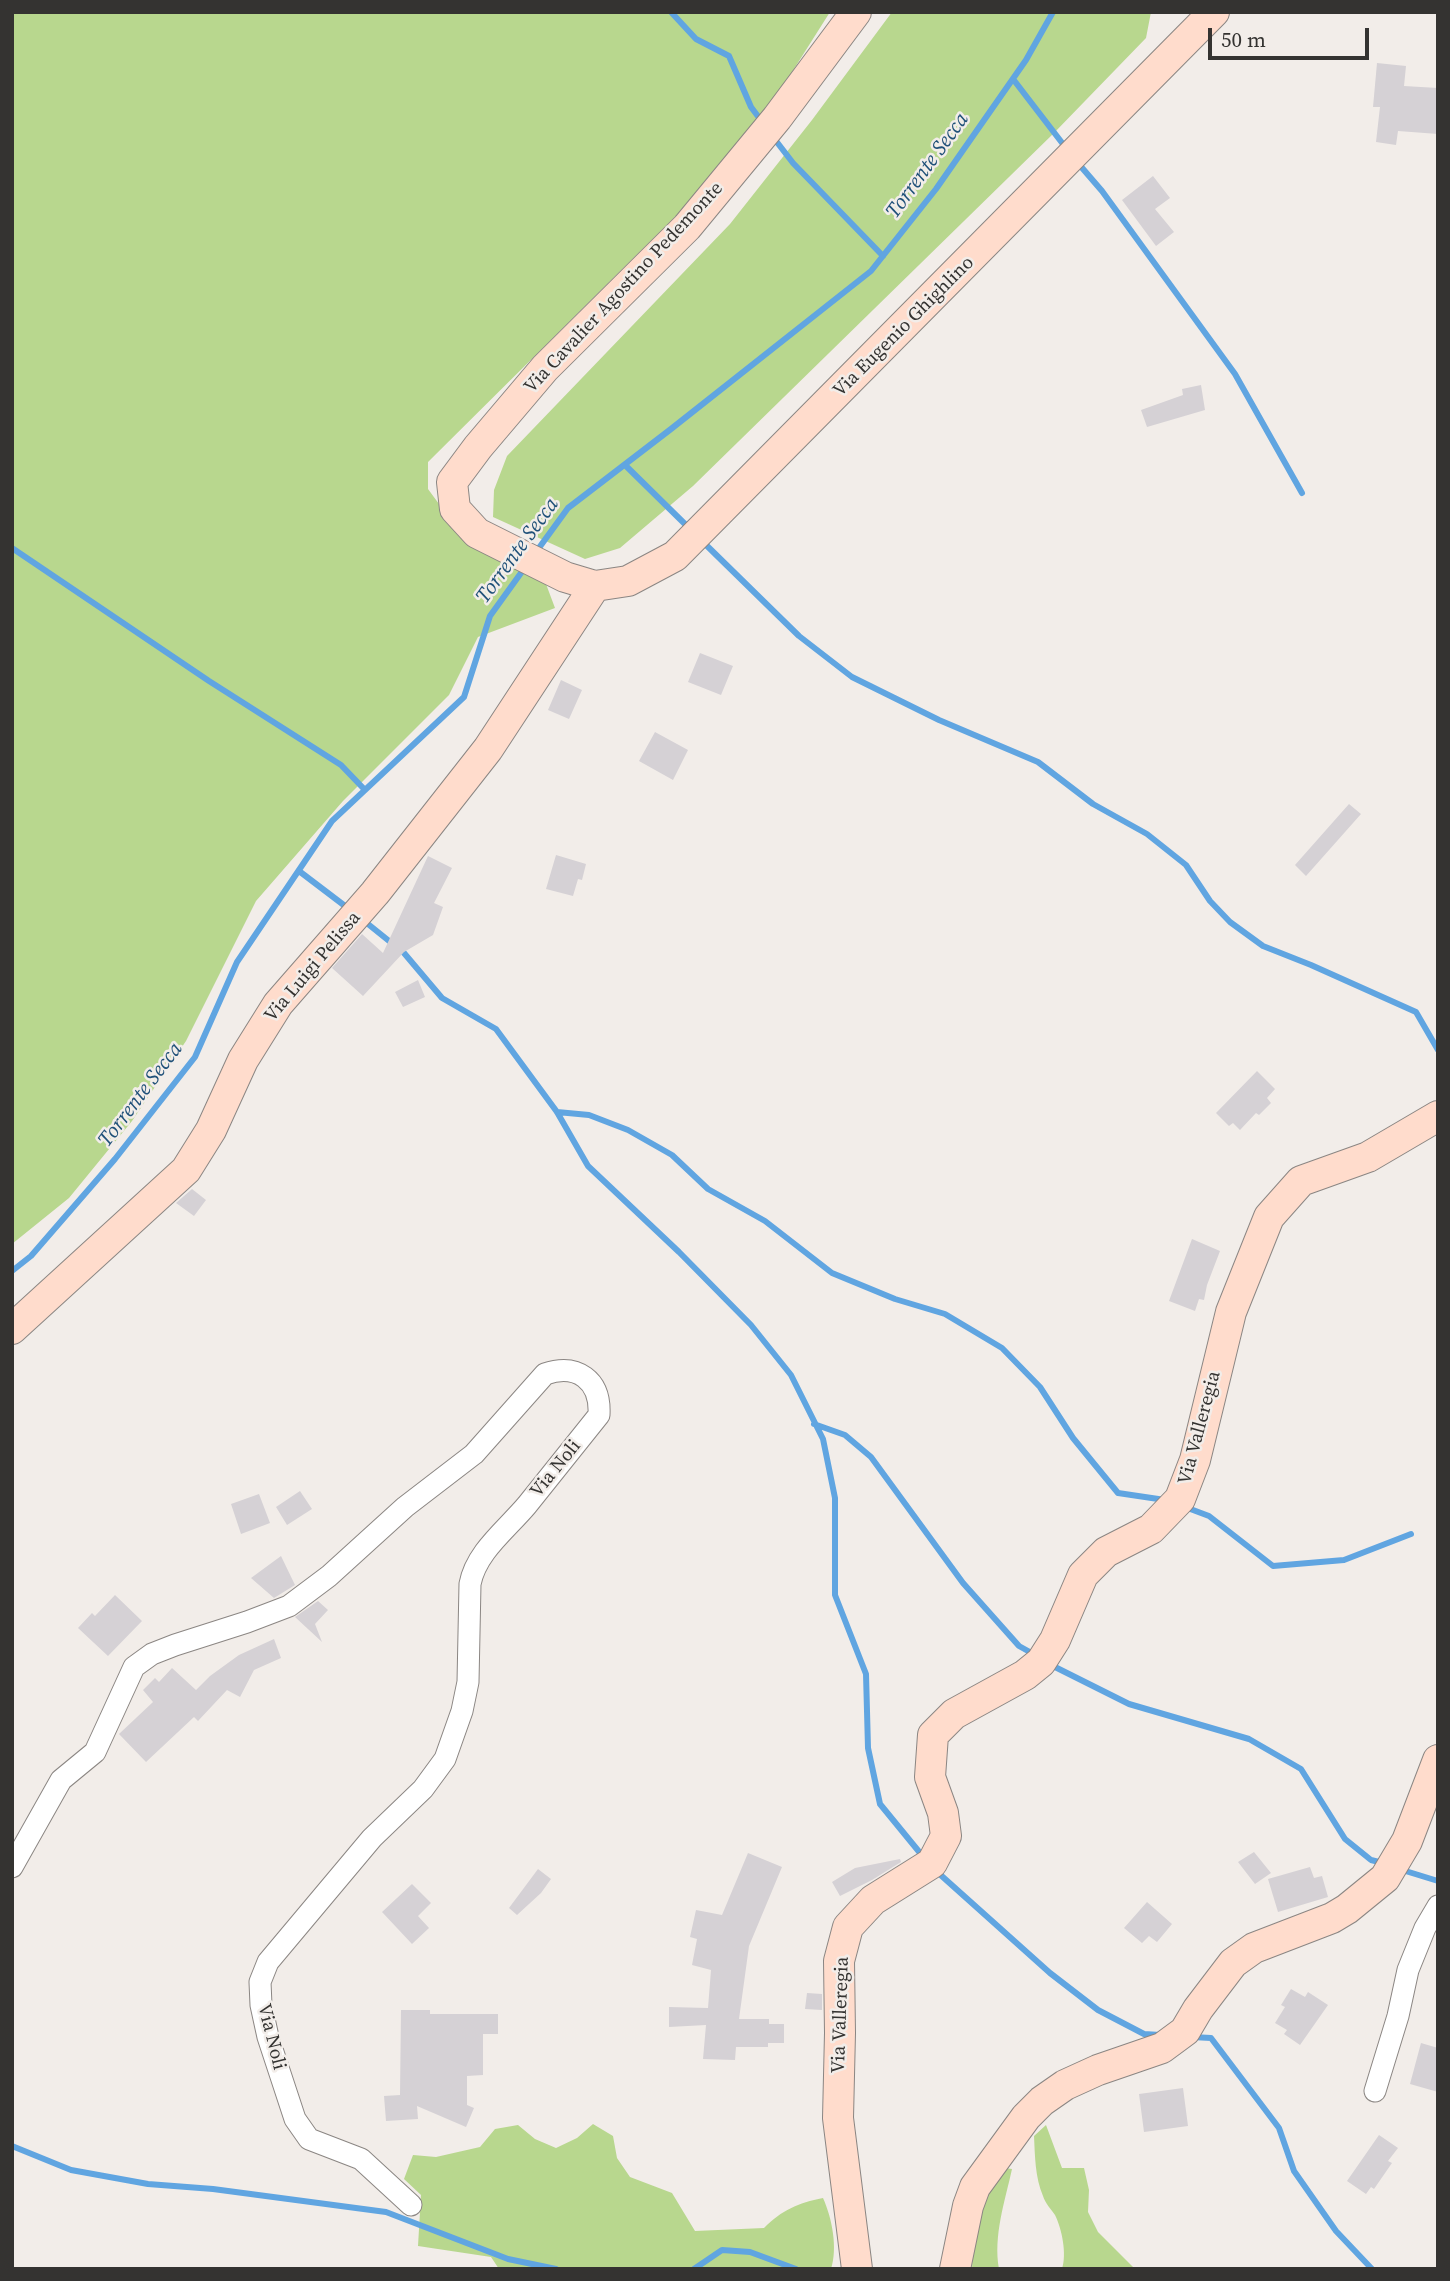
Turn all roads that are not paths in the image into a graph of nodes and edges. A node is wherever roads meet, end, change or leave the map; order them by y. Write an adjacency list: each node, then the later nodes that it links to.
1 (856, 12): 3 (street, Via Cavalier Agostino Pedemonte)
2 (1214, 12): 4 (street, Via Eugenio Ghighlino)
3 (477, 533): 4 (street, Via Eugenio Ghighlino)
4 (595, 586): 6 (street, Via Luigi Pelissa)
5 (1438, 1116): 12 (street, Via Valleregia)
6 (12, 1329)
7 (1438, 1760): 13 (street)
8 (12, 1867): 11 (street, Via Noli)
9 (1438, 1906): 10 (street)
10 (1375, 2091)
11 (411, 2204)
12 (857, 2269)
13 (955, 2269)

